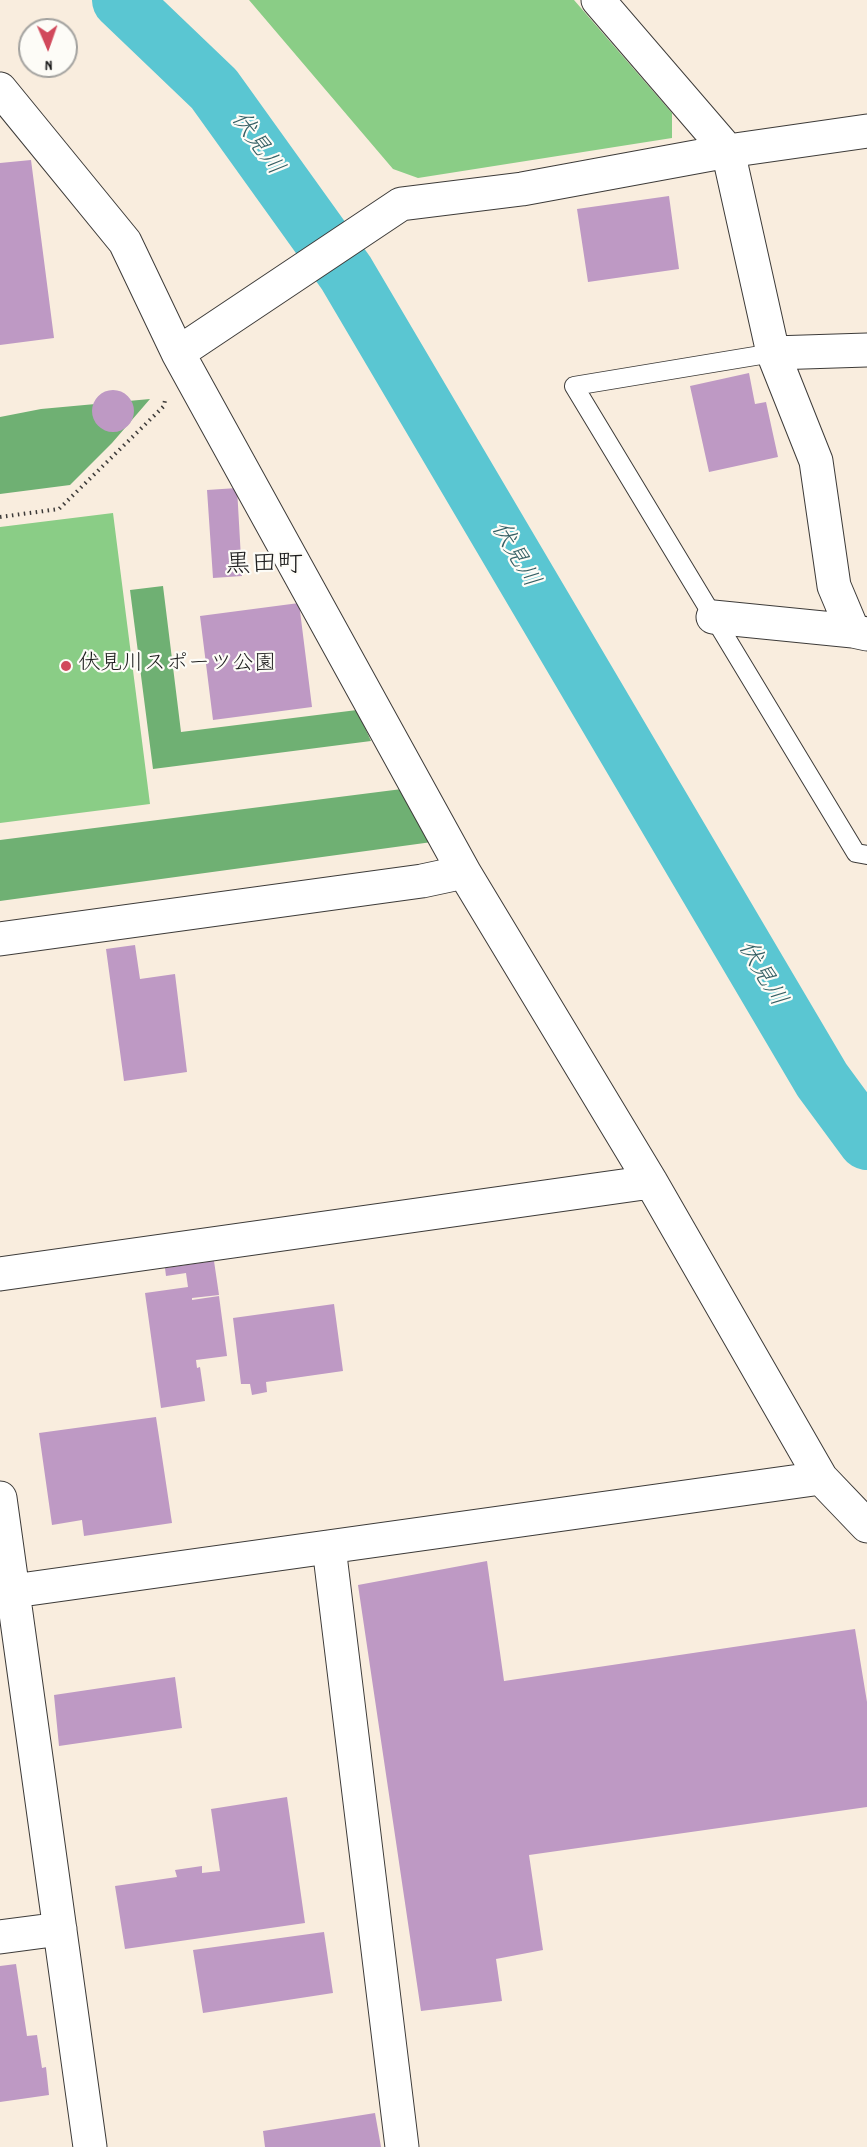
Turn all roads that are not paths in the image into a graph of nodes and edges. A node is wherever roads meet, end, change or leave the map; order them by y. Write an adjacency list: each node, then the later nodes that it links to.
1 (598, 0): 4 (street)
2 (0, 89): 6 (street)
3 (867, 131): 4 (street)
4 (728, 151): 6 (street); 7 (street)
5 (867, 350): 7 (street)
6 (178, 353): 11 (street)
7 (773, 353): 8 (lane); 9 (street)
8 (713, 617): 9 (street); 10 (lane)
9 (860, 632)
10 (867, 855)
11 (464, 872): 12 (street); 13 (street)
12 (0, 939)
13 (651, 1182): 14 (street); 15 (street)
14 (0, 1275)
15 (821, 1478): 17 (street); 18 (street)
16 (0, 1498): 19 (street)
17 (867, 1526)
18 (329, 1546): 19 (street); 23 (street)
19 (6, 1592): 20 (street)
20 (60, 1929): 21 (street); 22 (street)
21 (0, 1937)
22 (90, 2147)
23 (402, 2147)

